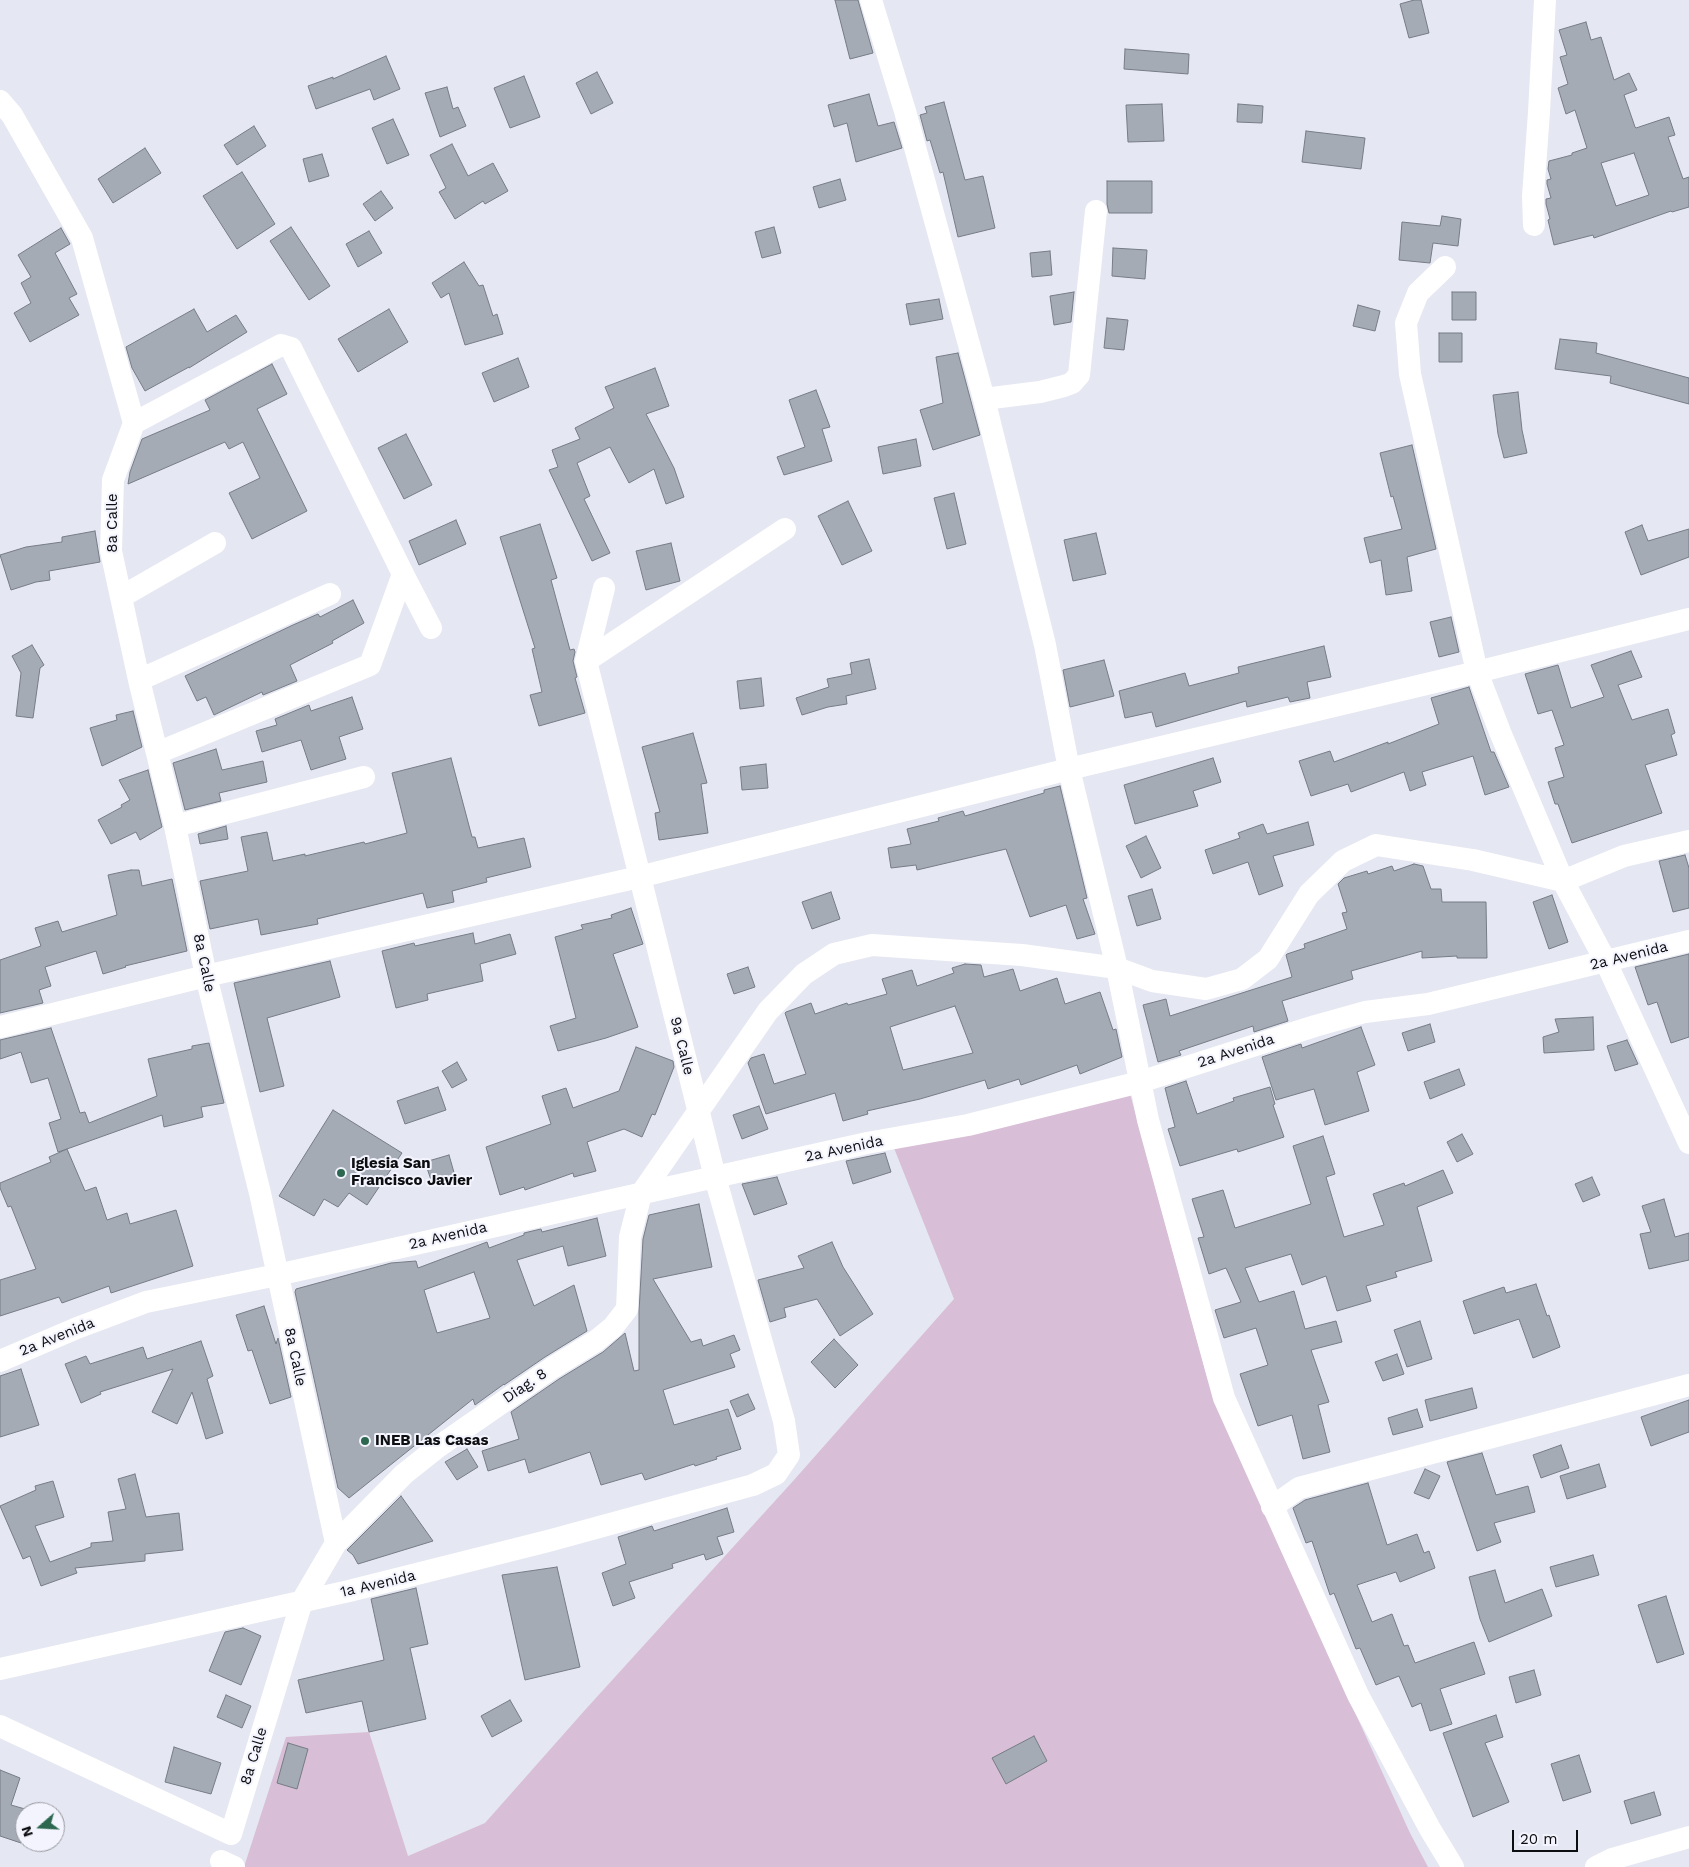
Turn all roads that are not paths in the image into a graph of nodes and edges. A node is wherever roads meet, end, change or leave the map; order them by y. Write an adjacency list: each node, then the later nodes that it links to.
1 (871, 0): 7 (street)
2 (1545, 0): 5 (street)
3 (0, 101): 8 (street)
4 (1096, 211): 7 (street)
5 (1534, 225)
6 (1445, 267): 18 (street)
7 (984, 399): 21 (street)
8 (134, 424): 11 (street); 14 (street, 8a Calle)
9 (785, 529): 17 (street)
10 (215, 543): 14 (street)
11 (403, 574): 16 (street); 20 (street)
12 (604, 588): 17 (street, 9a Calle)
13 (330, 594): 19 (street)
14 (121, 597): 19 (street, 8a Calle)
15 (1689, 619): 18 (street)
16 (431, 628)
17 (586, 661): 25 (street, 9a Calle)
18 (1477, 672): 21 (street); 26 (street)
19 (139, 680): 20 (street, 8a Calle)
20 (157, 753): 23 (street, 8a Calle)
21 (1069, 769): 25 (street); 29 (street)
22 (364, 777): 23 (street)
23 (175, 826): 30 (street, 8a Calle)
24 (1689, 841): 26 (street)
25 (639, 877): 30 (street); 33 (street, 9a Calle)
26 (1563, 881): 28 (street); 29 (street, Diag. 8)
27 (1689, 941): 28 (street, 2a Avenida)
28 (1606, 962): 32 (street, 2a Avenida); 34 (street)
29 (1117, 968): 32 (street); 33 (street, Diag. 8)
30 (206, 976): 31 (street); 37 (street, 8a Calle)
31 (0, 1027)
32 (1140, 1082): 35 (street, 2a Avenida); 41 (street)
33 (698, 1109): 35 (street, 9a Calle); 36 (street, Diag. 8)
34 (1689, 1144)
35 (715, 1177): 36 (street, 2a Avenida); 40 (street, 9a Calle)
36 (641, 1194): 37 (street, 2a Avenida); 42 (street, Diag. 8)
37 (277, 1275): 38 (street, 2a Avenida); 42 (street, 8a Calle)
38 (0, 1361)
39 (1689, 1386): 41 (street)
40 (753, 1485): 43 (street, 1a Avenida)
41 (1272, 1507): 47 (street)
42 (336, 1543): 43 (street, 8a Calle)
43 (302, 1601): 44 (street, 1a Avenida); 45 (street, 8a Calle)
44 (0, 1669)
45 (0, 1726)
46 (1689, 1837): 48 (street)
47 (1453, 1867)
48 (1596, 1867)

